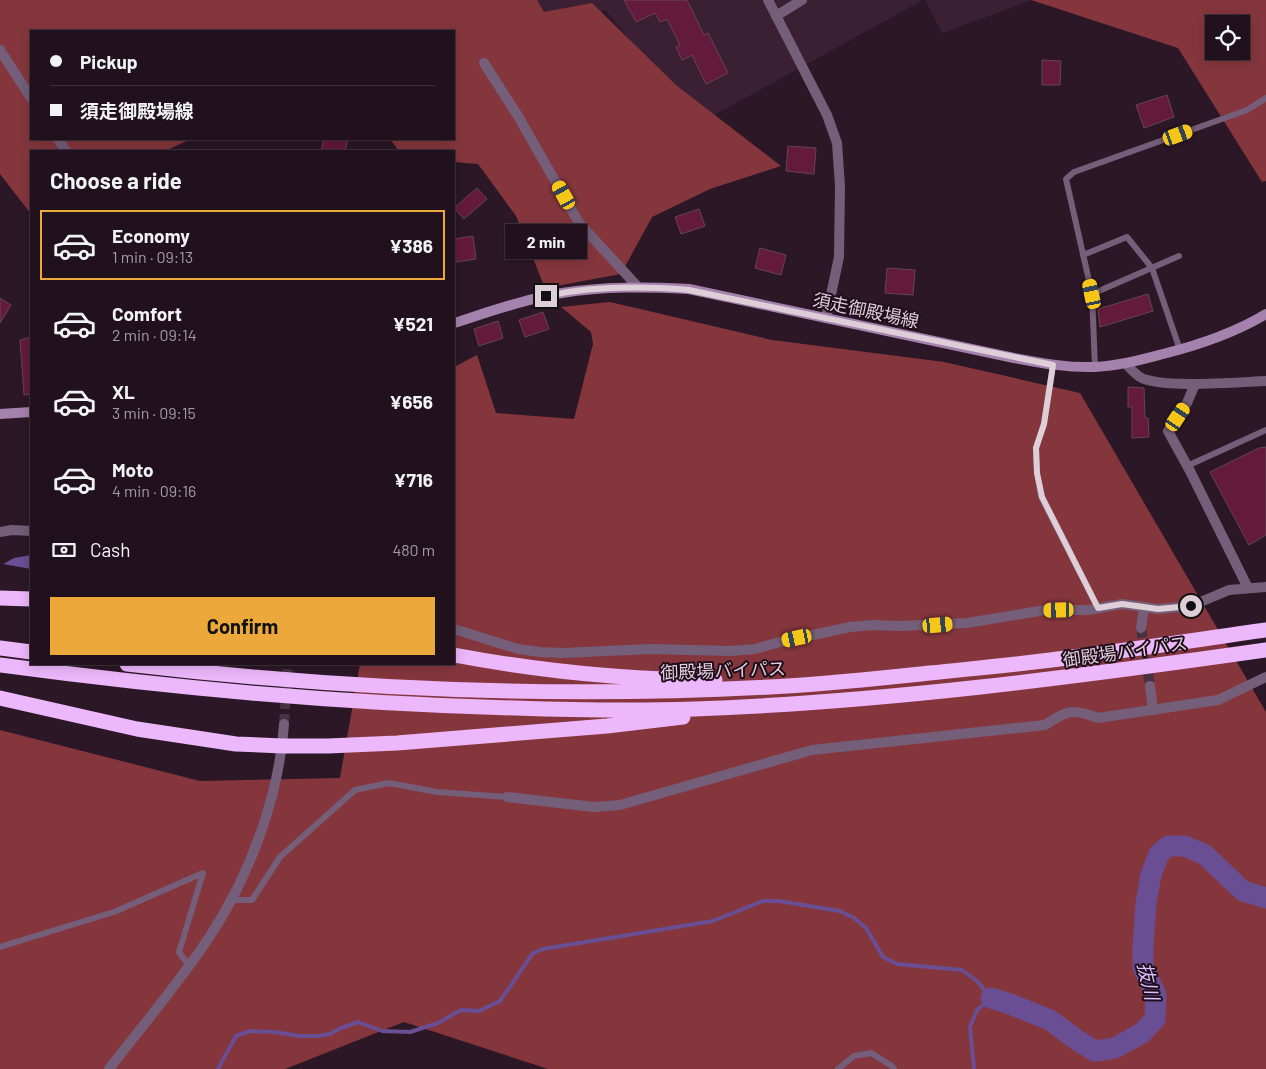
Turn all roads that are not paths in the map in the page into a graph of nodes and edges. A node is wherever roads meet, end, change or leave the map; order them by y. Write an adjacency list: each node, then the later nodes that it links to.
1 (768, 0): 3 (street)
2 (802, 0): 3 (street)
3 (776, 16): 14 (street)
4 (0, 50): 6 (street)
5 (484, 63): 11 (street)
6 (30, 96)
7 (1266, 98): 8 (lane)
8 (1083, 255): 10 (lane); 12 (lane)
9 (1179, 256): 10 (lane)
10 (1152, 268): 12 (lane); 16 (lane)
11 (637, 286): 14 (main road, 須走御殿場線); 15 (main road, 須走御殿場線)
12 (1092, 294): 19 (lane)
13 (1266, 314): 16 (main road, 須走御殿場線)
14 (826, 318): 18 (main road, 須走御殿場線)
15 (455, 322)
16 (1180, 350): 17 (main road, 須走御殿場線)
17 (1126, 364): 19 (main road, 須走御殿場線); 21 (street)
18 (1053, 365): 19 (main road, 須走御殿場線); 32 (lane)
19 (1095, 367)
20 (1266, 381): 21 (street)
21 (1195, 384): 25 (street)
22 (30, 412): 23 (main road)
23 (0, 414)
24 (1266, 430): 25 (lane)
25 (1188, 466): 29 (street)
26 (30, 531): 27 (street)
27 (0, 532)
28 (1266, 587): 29 (street)
29 (1248, 588): 33 (street)
30 (0, 598): 31 (highway)
31 (30, 599)
32 (1098, 608): 33 (street); 35 (street)
33 (1144, 608): 34 (street)
34 (1141, 628)
35 (455, 629)
36 (1266, 630): 44 (highway, 御殿場バイパス)
37 (0, 648): 39 (highway)
38 (1266, 650): 47 (highway, 御殿場バイパス)
39 (30, 652)
40 (455, 655): 44 (highway)
41 (0, 665): 47 (highway, 御殿場バイパス)
42 (136, 665): 44 (highway, 御殿場バイパス)
43 (1266, 677): 48 (street)
44 (879, 678)
45 (1150, 686): 48 (street)
46 (0, 698): 50 (highway)
47 (838, 700): 50 (highway)
48 (1153, 710): 51 (street)
49 (284, 724): 50 (street)
50 (283, 746): 52 (street)
51 (507, 798): 52 (lane)
52 (231, 900): 54 (street)
53 (0, 947): 54 (lane)
54 (189, 966): 55 (street)
55 (109, 1069)
56 (838, 1069): 57 (lane)
57 (894, 1069)

